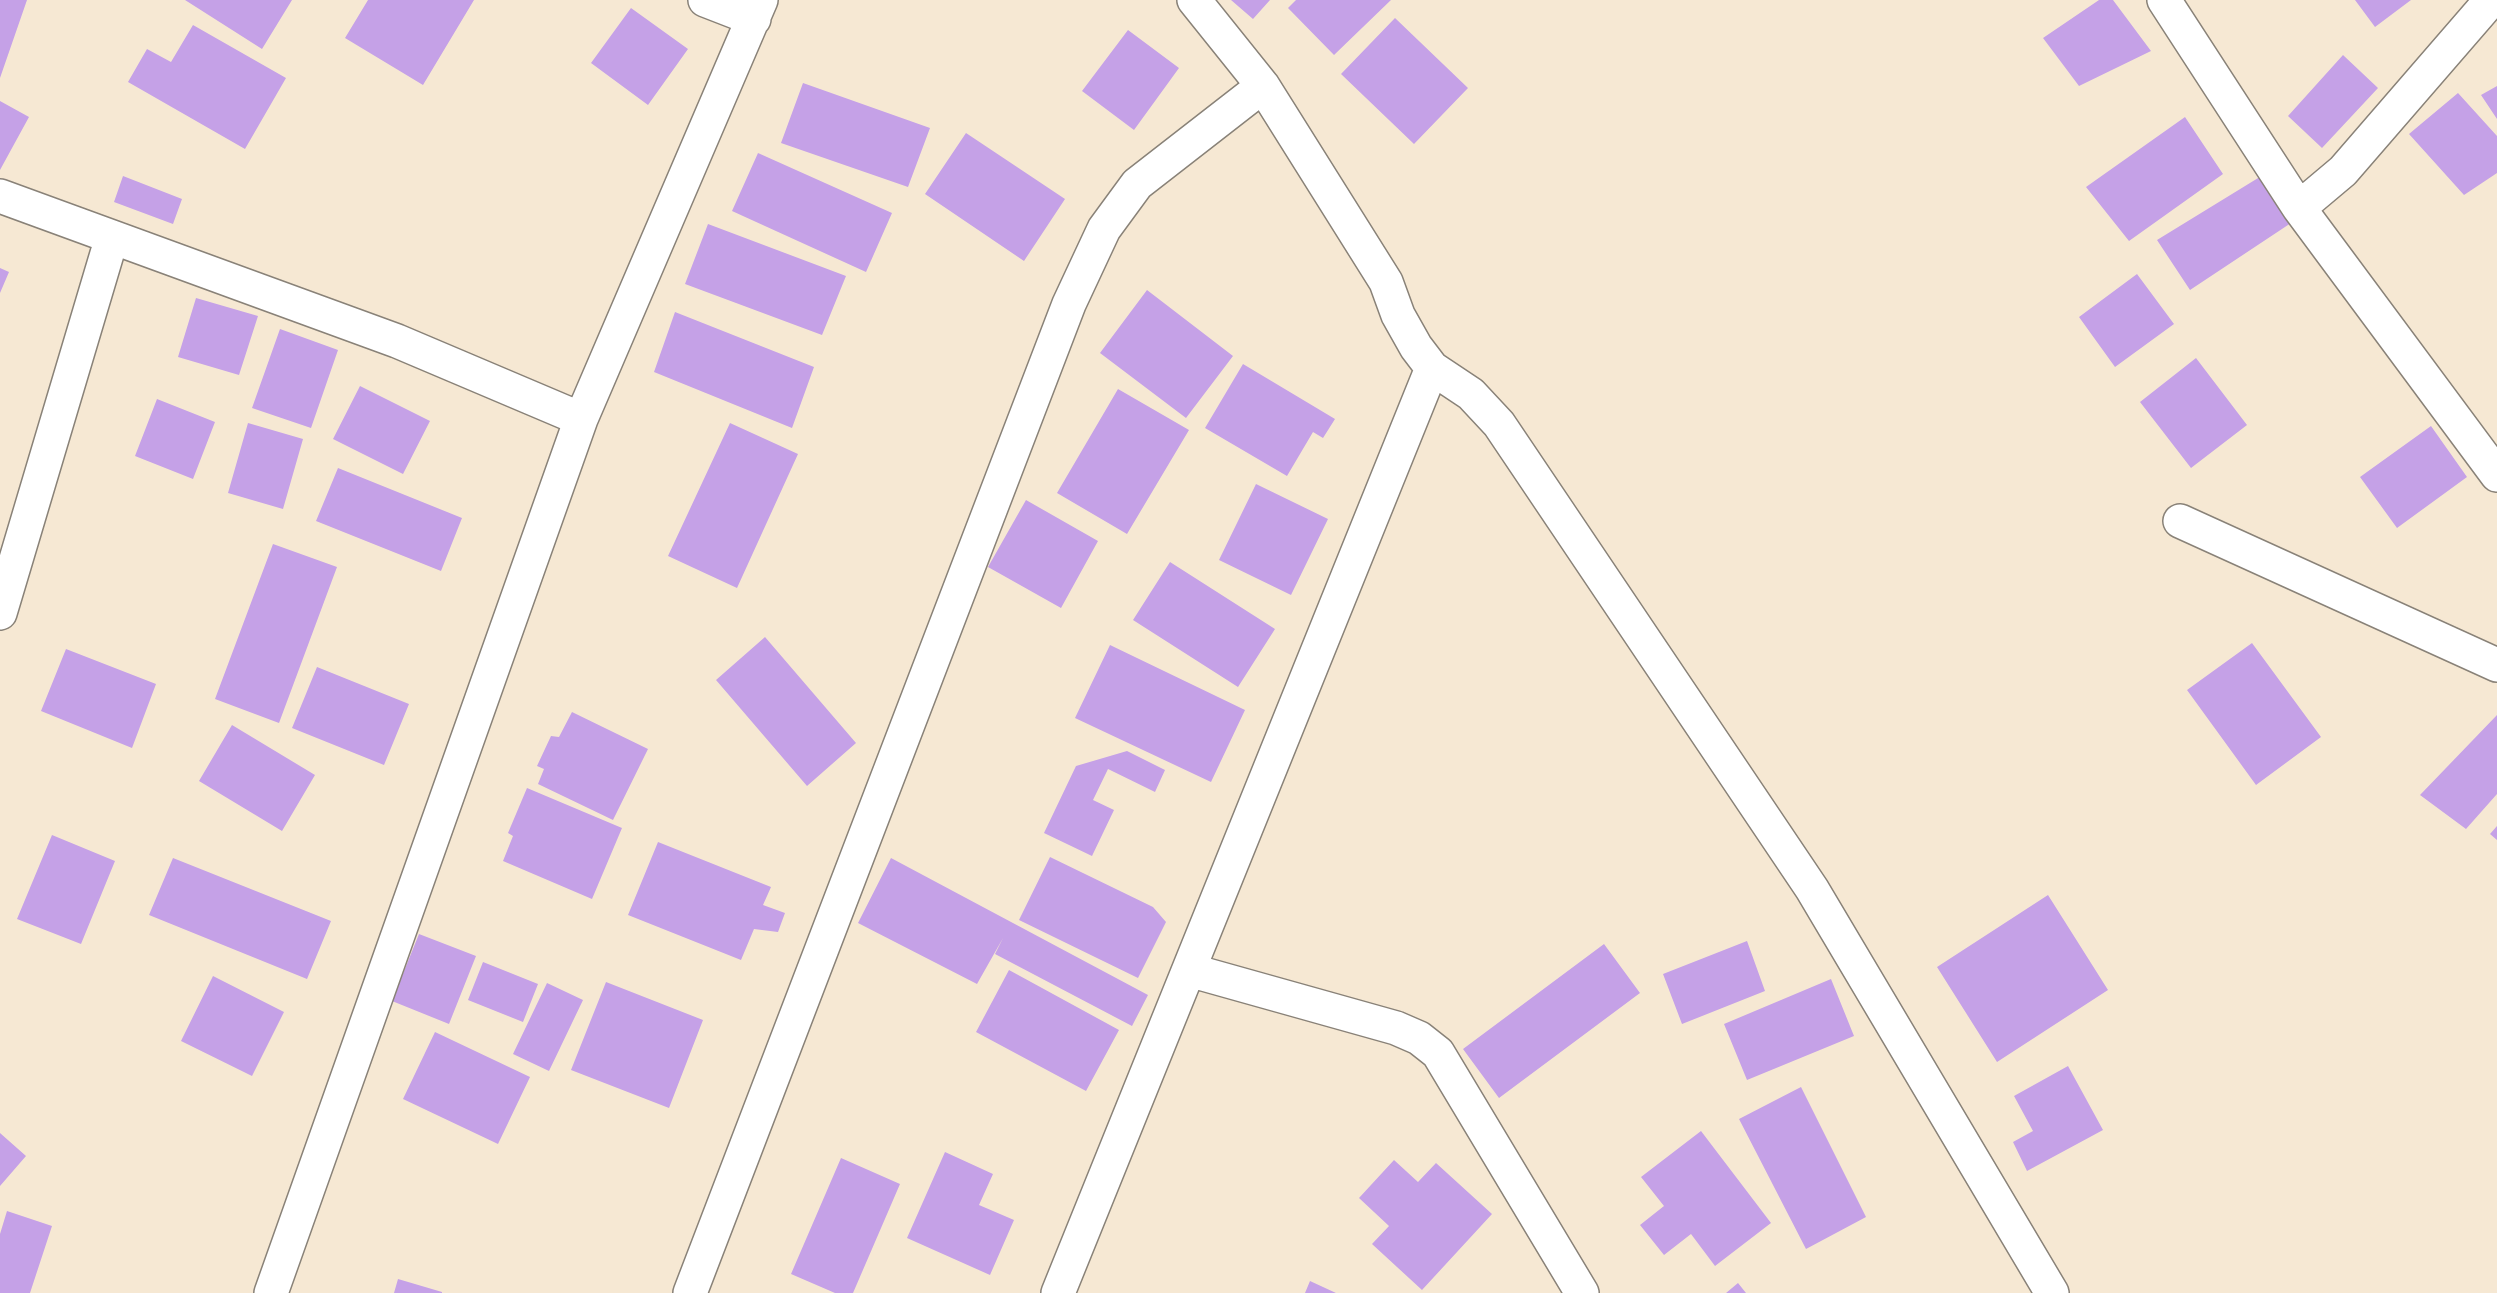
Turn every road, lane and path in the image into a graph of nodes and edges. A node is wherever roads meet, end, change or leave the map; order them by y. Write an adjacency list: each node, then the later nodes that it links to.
1 (705, 0): 5 (street)
2 (1194, 0): 6 (street)
3 (2164, 0): 8 (street)
4 (2492, 0): 8 (street)
5 (758, 10): 11 (street)
6 (1263, 86): 10 (street); 18 (street)
7 (0, 196): 9 (street)
8 (2299, 208): 12 (street)
9 (112, 237): 11 (street); 14 (street)
10 (1432, 368): 16 (street); 21 (street)
11 (581, 419): 17 (street)
12 (2497, 475)
13 (2180, 521): 15 (street)
14 (0, 613)
15 (2497, 665)
16 (1189, 970): 19 (street); 20 (street)
17 (271, 1293)
18 (690, 1293)
19 (1058, 1293)
20 (1582, 1293)
21 (2052, 1293)

